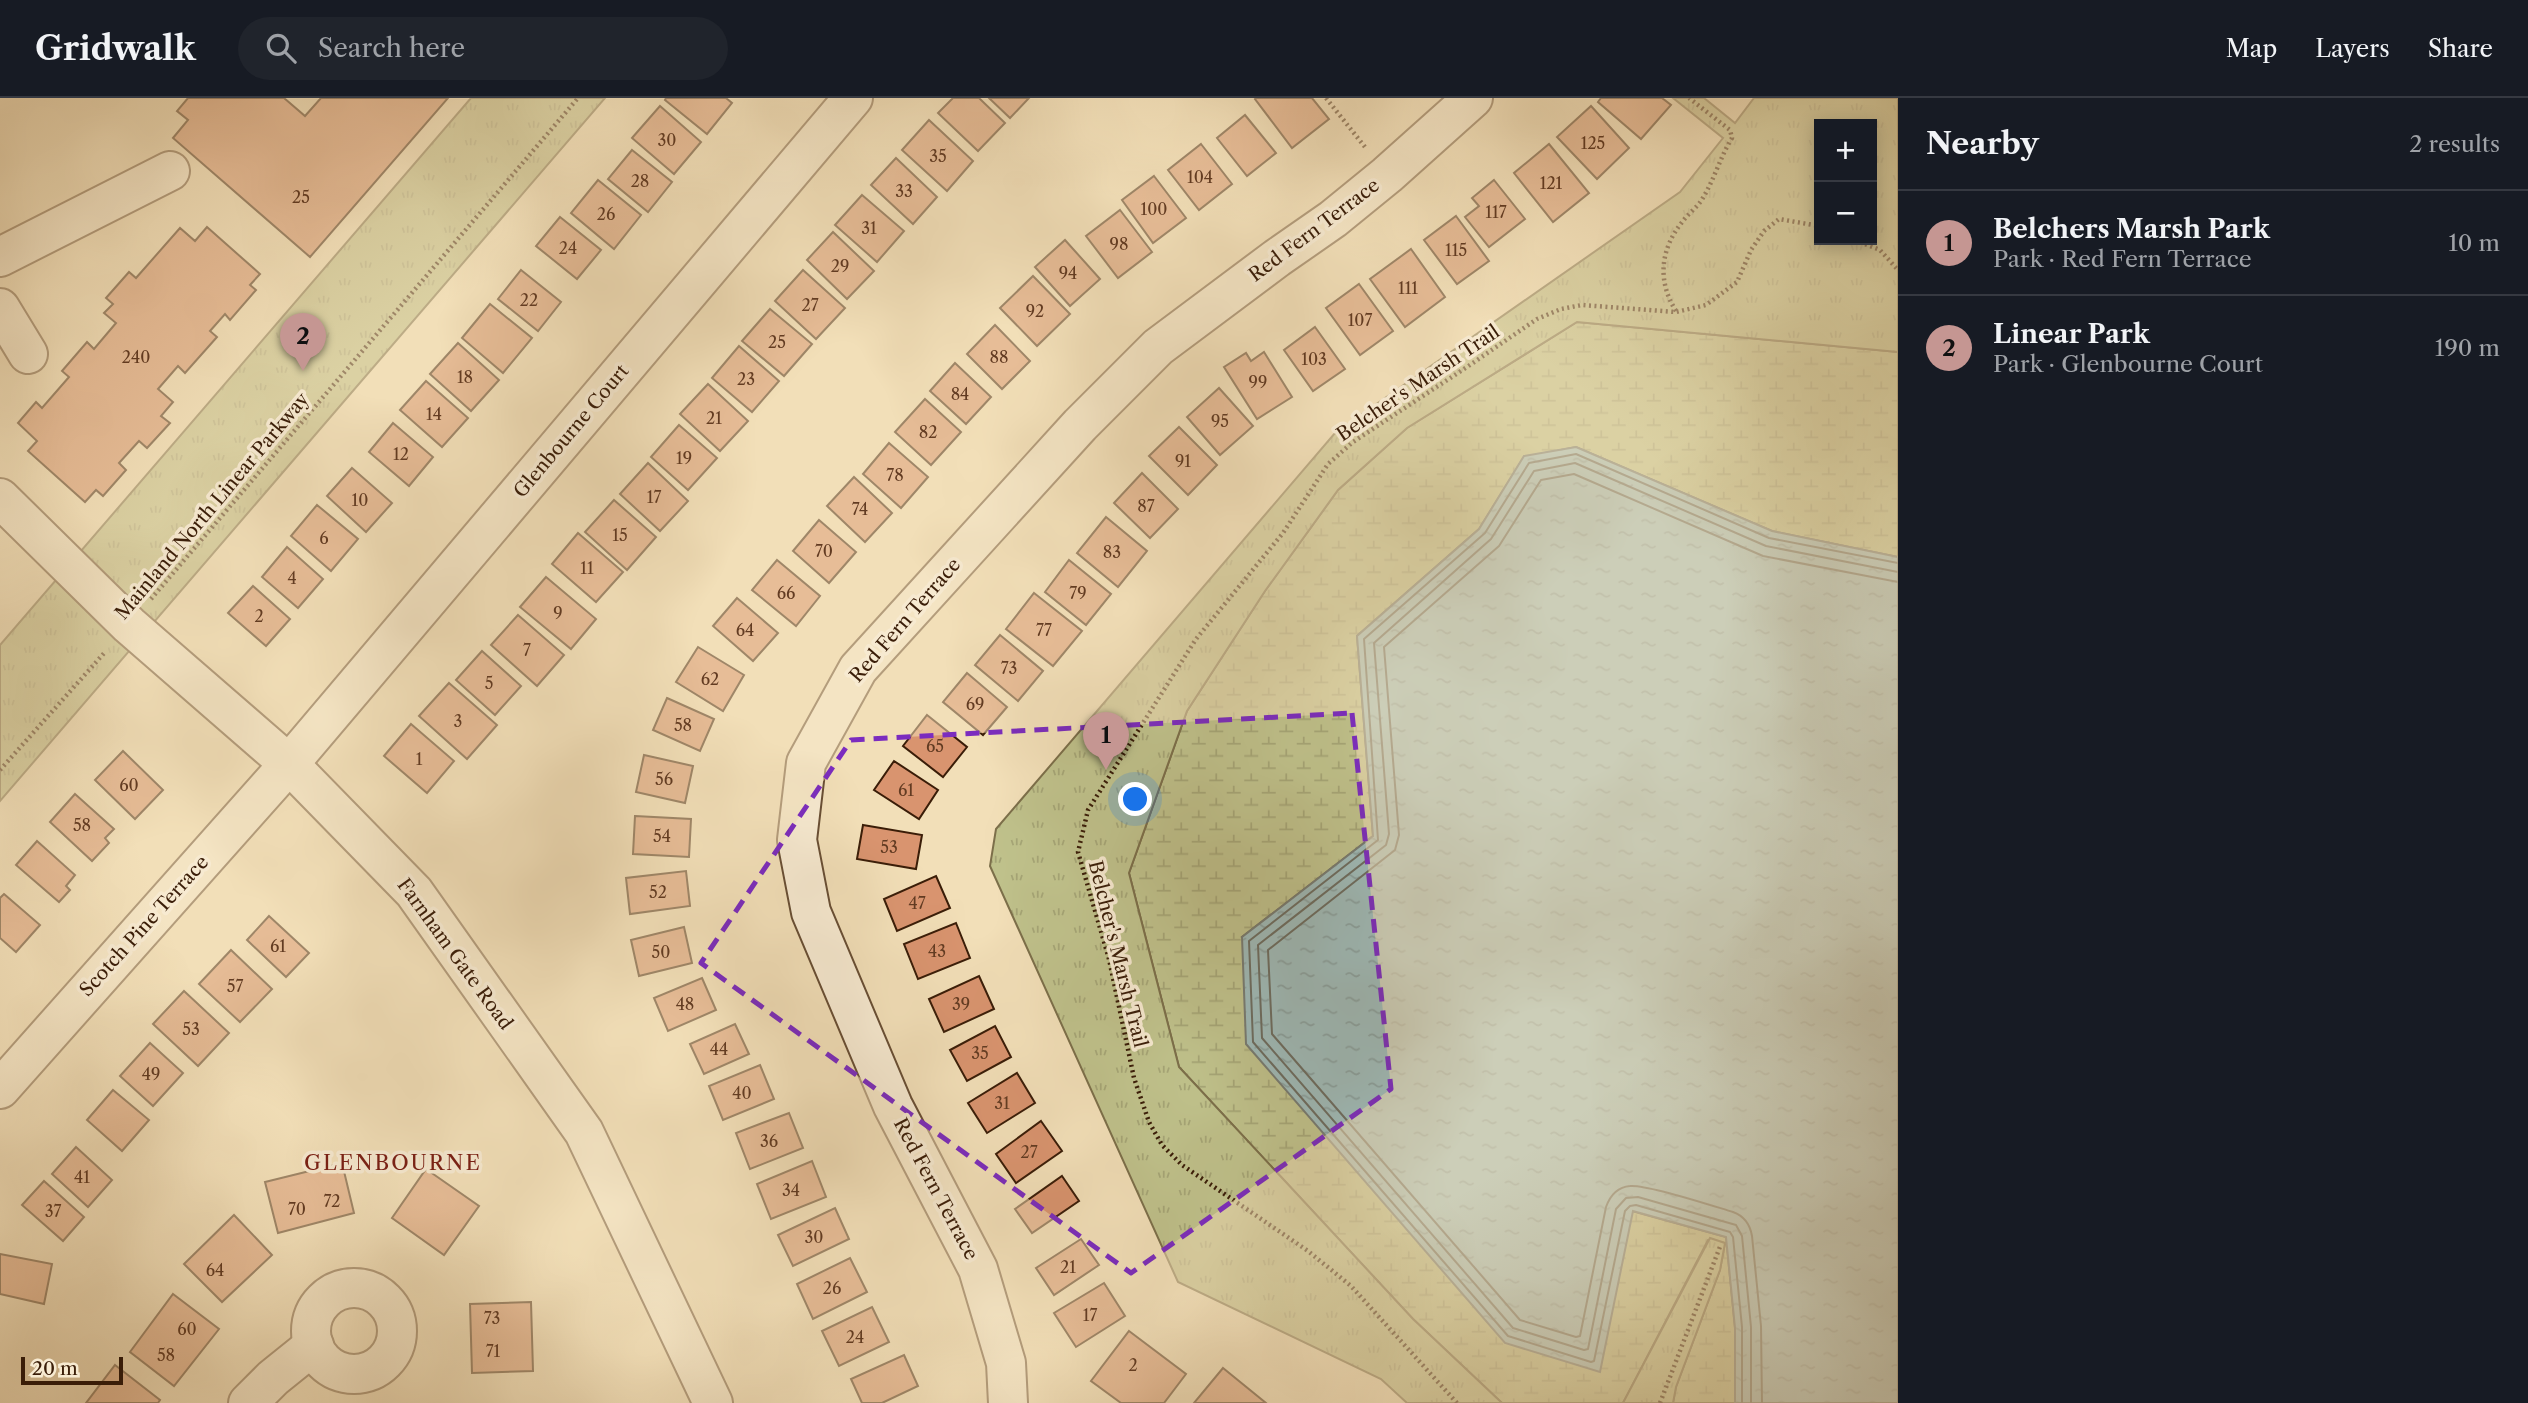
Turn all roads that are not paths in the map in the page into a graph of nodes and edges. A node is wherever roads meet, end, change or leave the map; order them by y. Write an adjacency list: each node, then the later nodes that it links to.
1 (853, 98): 8 (street, Glenbourne Court)
2 (1473, 98): 13 (street, Red Fern Terrace)
3 (170, 171): 4 (street)
4 (0, 257)
5 (0, 308): 6 (street)
6 (28, 354)
7 (0, 498): 8 (street, Farnham Gate Road)
8 (289, 764): 9 (street, Scotch Pine Terrace); 12 (street, Farnham Gate Road)
9 (0, 1089)
10 (314, 1345): 11 (street)
11 (248, 1403)
12 (713, 1403)
13 (1008, 1403)

